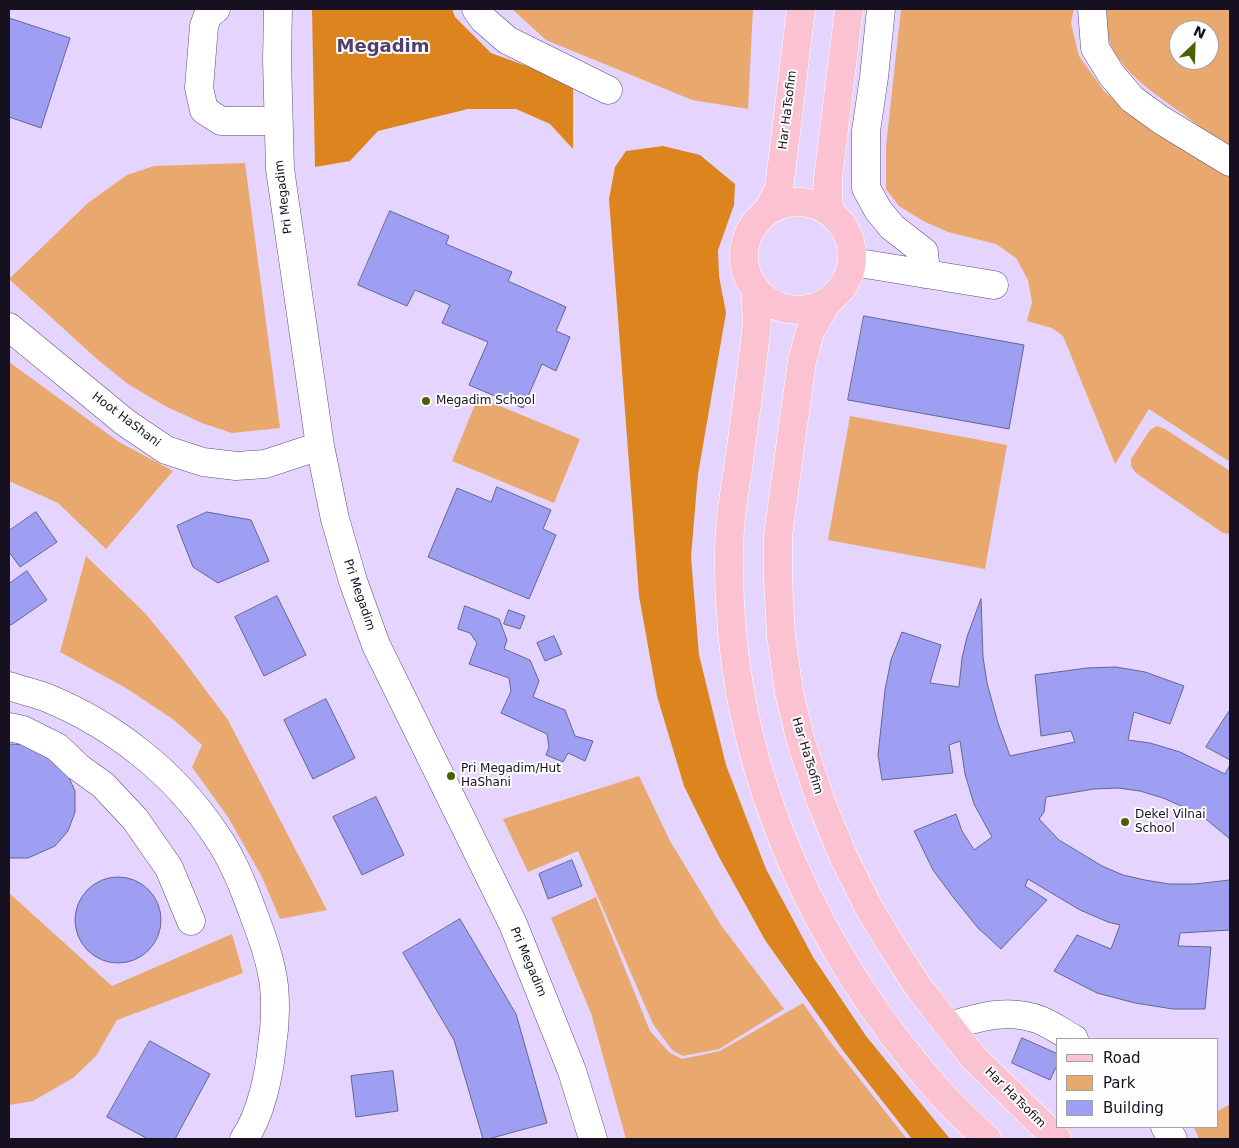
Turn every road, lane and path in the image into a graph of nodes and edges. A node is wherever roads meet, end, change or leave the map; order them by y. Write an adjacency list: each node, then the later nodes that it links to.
1 (216, 9): 9 (street)
2 (278, 9): 9 (street, Pri Megadim)
3 (476, 9): 8 (street)
4 (801, 9): 11 (main road, Har HaTsofim)
5 (849, 9): 12 (main road)
6 (881, 9): 14 (street)
7 (1092, 9): 10 (street)
8 (608, 90)
9 (278, 121): 19 (street, Pri Megadim)
10 (1230, 162)
11 (768, 210): 12 (main road); 16 (main road)
12 (830, 212): 13 (main road)
13 (853, 262): 14 (street); 17 (main road)
14 (926, 274): 15 (street)
15 (994, 285)
16 (755, 290): 17 (main road); 28 (main road)
17 (827, 302): 23 (main road, Har HaTsofim)
18 (9, 327): 19 (street, Hoot HaShani)
19 (320, 446): 27 (street, Pri Megadim)
20 (9, 686): 26 (street)
21 (9, 727): 22 (street)
22 (191, 921)
23 (949, 1026): 24 (street); 29 (main road, Har HaTsofim)
24 (1072, 1038)
25 (1166, 1128): 30 (street)
26 (244, 1139)
27 (593, 1139)
28 (987, 1139)
29 (1057, 1139)
30 (1173, 1139)

